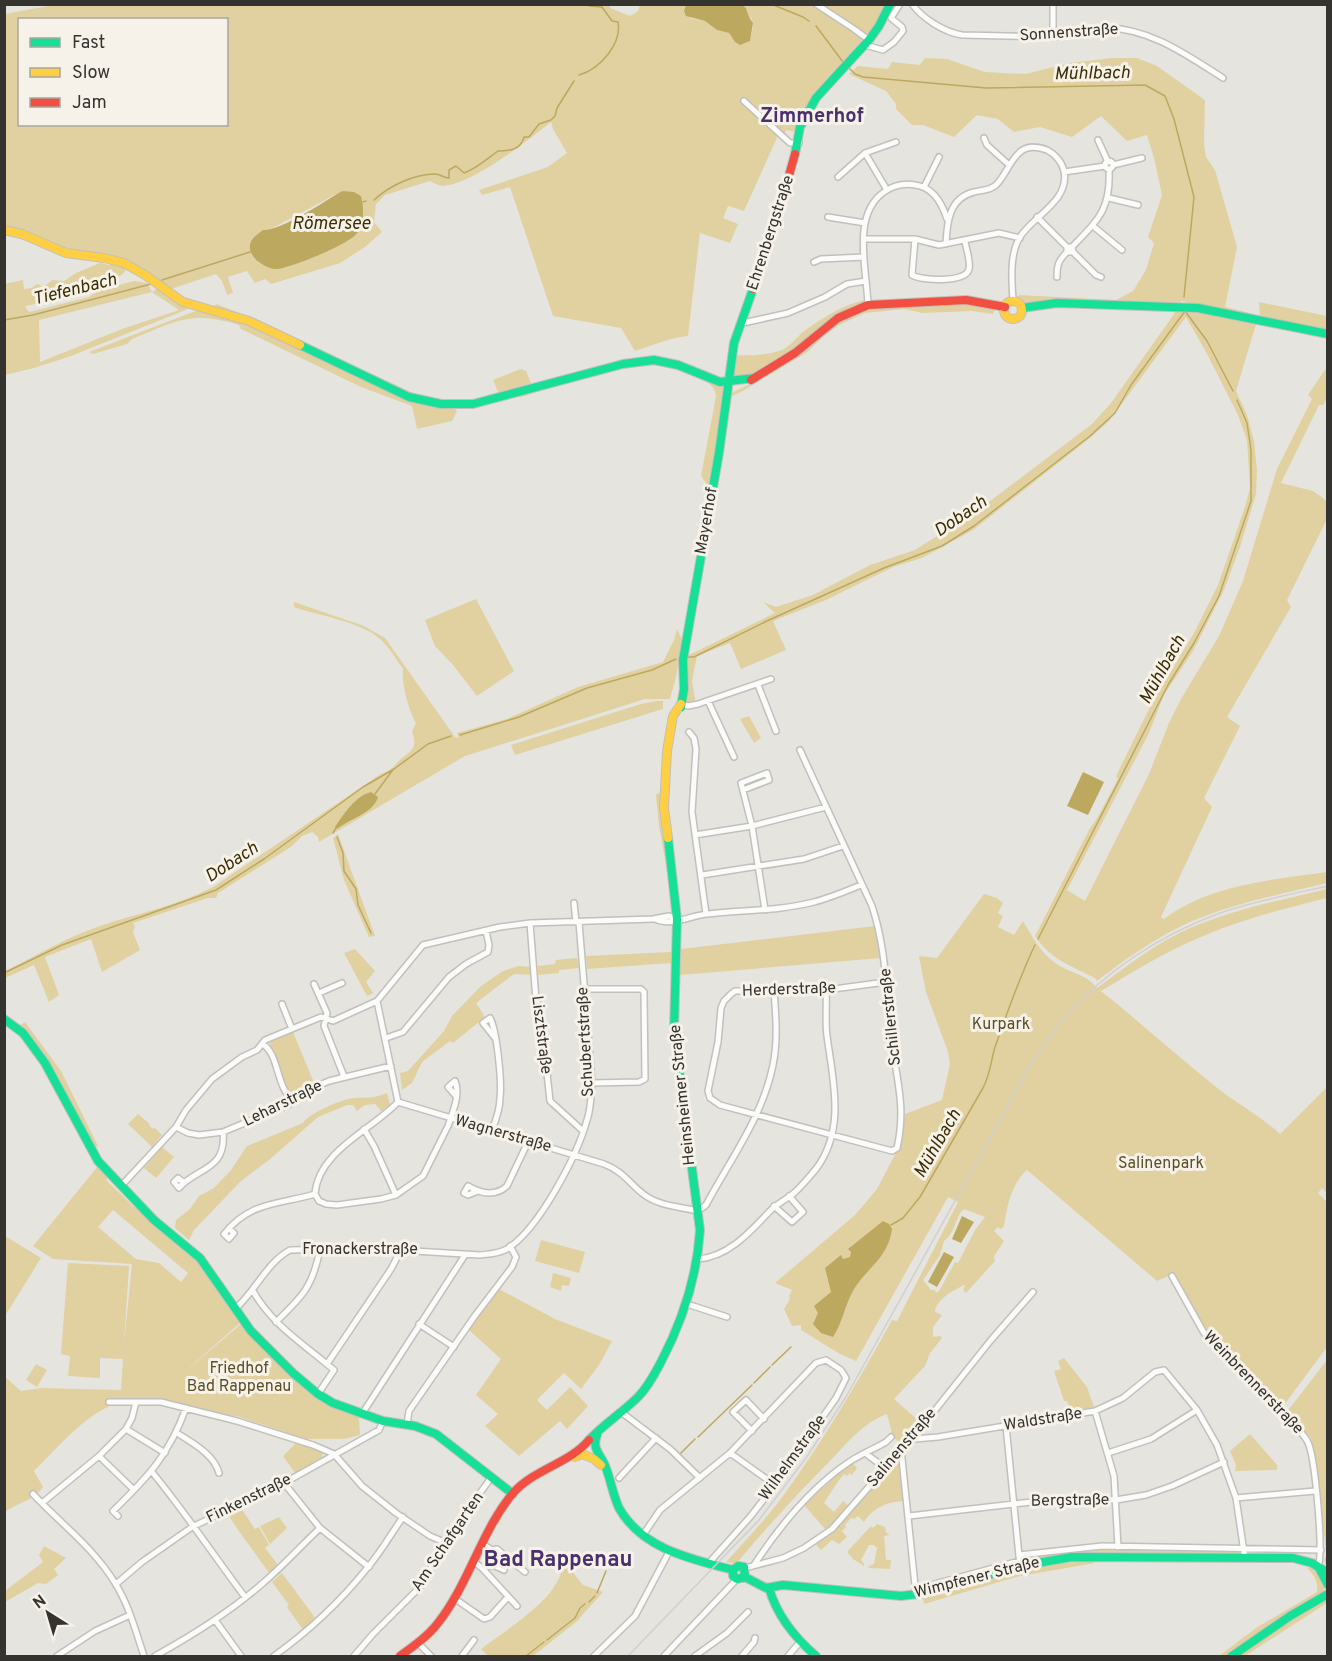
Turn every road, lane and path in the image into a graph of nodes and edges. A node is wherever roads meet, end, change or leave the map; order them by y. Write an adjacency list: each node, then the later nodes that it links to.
1 (816, 4): 7 (street)
2 (890, 4): 7 (street, Ehrenbergstraße)
3 (900, 4): 7 (street)
4 (912, 4): 6 (street, Sonnenstraße)
5 (1053, 4): 6 (street)
6 (1053, 37): 8 (street, Sonnenstraße)
7 (867, 43): 13 (street, Ehrenbergstraße)
8 (1223, 78)
9 (744, 101): 13 (street)
10 (984, 138): 17 (street)
11 (1098, 140): 18 (street)
12 (896, 142): 14 (street)
13 (799, 143): 49 (street, Ehrenbergstraße)
14 (865, 153): 20 (street); 22 (street)
15 (939, 157): 21 (street)
16 (1142, 158): 18 (street)
17 (1008, 164): 19 (street); 24 (street)
18 (1109, 165): 19 (street); 23 (street)
19 (1064, 172): 28 (street)
20 (838, 177)
21 (924, 187): 22 (street); 25 (street)
22 (887, 190): 30 (street)
23 (1108, 198): 26 (street); 31 (street)
24 (955, 203): 25 (street); 29 (street)
25 (942, 205): 29 (street)
26 (1138, 205)
27 (828, 217): 30 (street)
28 (1037, 217): 34 (street); 38 (street)
29 (948, 219): 37 (street)
30 (865, 223): 33 (street)
31 (1093, 226): 38 (street); 39 (street)
32 (4, 230): 51 (street)
33 (865, 238): 35 (street); 40 (street)
34 (1020, 238): 36 (street); 45 (street)
35 (915, 239): 36 (street); 37 (street)
36 (965, 241): 37 (street)
37 (946, 244)
38 (1070, 250): 42 (street); 43 (street)
39 (1122, 250)
40 (864, 257): 41 (street); 44 (street)
41 (814, 262)
42 (1057, 277)
43 (1101, 277)
44 (866, 281): 46 (street); 49 (street)
45 (1012, 301): 47 (street); 48 (street)
46 (868, 304): 47 (street); 51 (street)
47 (1005, 308): 48 (street)
48 (1022, 308): 50 (street)
49 (743, 323): 51 (street, Ehrenbergstraße)
50 (1328, 334)
51 (728, 381): 52 (street, Mayerhof)
52 (682, 660): 56 (street, Heinsheimer Straße)
53 (771, 679): 54 (street)
54 (758, 685): 55 (street); 57 (street)
55 (708, 701): 56 (street); 60 (street)
56 (681, 704): 72 (street, Heinsheimer Straße)
57 (776, 731)
58 (689, 732): 64 (street)
59 (800, 750): 62 (street, Schillerstraße)
60 (734, 757)
61 (743, 790): 61 (street); 63 (street)
62 (826, 807): 63 (street); 65 (street, Schillerstraße)
63 (752, 826): 64 (street); 66 (street)
64 (694, 835): 67 (street)
65 (843, 846): 66 (street); 68 (street, Schillerstraße)
66 (759, 867): 67 (street); 70 (street)
67 (702, 875): 71 (street)
68 (861, 885): 70 (street); 76 (street, Schillerstraße)
69 (574, 903): 73 (street, Schubertstraße)
70 (765, 910): 71 (street)
71 (706, 914): 72 (street)
72 (677, 919): 73 (street); 114 (street, Heinsheimer Straße)
73 (577, 922): 74 (street); 79 (street, Schubertstraße)
74 (530, 923): 75 (street); 102 (street, Lisztstraße)
75 (486, 931): 83 (street); 88 (street)
76 (886, 982): 80 (street, Herderstraße); 104 (street, Schillerstraße)
77 (342, 983): 82 (street)
78 (314, 984): 82 (street)
79 (584, 989): 93 (street, Schubertstraße); 93 (street)
80 (826, 990): 81 (street, Herderstraße); 104 (street)
81 (774, 991): 97 (street); 97 (street, Herderstraße)
82 (319, 993): 85 (street)
83 (377, 1001): 85 (street); 88 (street)
84 (282, 1004): 87 (street)
85 (326, 1019): 87 (street); 92 (street)
86 (4, 1020): 108 (street)
87 (292, 1029): 90 (street)
88 (386, 1038): 91 (street)
89 (495, 1038): 101 (street)
90 (262, 1044): 95 (street); 99 (street)
91 (391, 1066): 92 (street, Leharstraße); 96 (street)
92 (342, 1078): 95 (street, Leharstraße)
93 (592, 1083): 102 (street, Schubertstraße)
94 (456, 1096): 98 (street)
95 (294, 1099): 103 (street, Leharstraße)
96 (398, 1102): 98 (street, Wagnerstraße); 100 (street)
97 (756, 1114): 104 (street); 114 (street)
98 (450, 1119): 101 (street, Wagnerstraße); 111 (street)
99 (176, 1127): 103 (street, Leharstraße); 108 (street)
100 (364, 1129): 110 (street); 111 (street)
101 (492, 1130): 105 (street, Wagnerstraße)
102 (583, 1131): 106 (street, Schubertstraße)
103 (223, 1132): 107 (street)
104 (833, 1135): 112 (street)
105 (528, 1142): 106 (street, Wagnerstraße); 109 (street)
106 (573, 1155): 114 (street, Wagnerstraße); 116 (street, Schubertstraße)
107 (183, 1182)
108 (122, 1185): 125 (street)
109 (478, 1191)
110 (315, 1194): 111 (street); 115 (street)
111 (396, 1195)
112 (789, 1196): 113 (street); 113 (street)
113 (774, 1206): 120 (street)
114 (698, 1211): 120 (street, Heinsheimer Straße)
115 (229, 1228)
116 (510, 1246): 119 (street, Fronackerstraße); 129 (street)
117 (320, 1249): 118 (street, Fronackerstraße); 122 (street, Fronackerstraße); 127 (street)
118 (400, 1250): 119 (street, Fronackerstraße); 130 (street)
119 (465, 1255): 128 (street)
120 (698, 1259): 124 (street, Heinsheimer Straße)
121 (1172, 1276): 169 (street, Weinbrennerstraße)
122 (253, 1291): 125 (street, Fronackerstraße); 127 (street)
123 (1033, 1292): 147 (street, Salinenstraße)
124 (687, 1304): 126 (street); 137 (street, Heinsheimer Straße)
125 (235, 1310): 131 (street)
126 (727, 1317)
127 (276, 1322): 130 (street)
128 (419, 1323): 129 (street); 138 (street)
129 (454, 1347): 141 (street)
130 (327, 1364): 131 (street)
131 (318, 1394): 138 (street)
132 (109, 1402): 133 (street)
133 (136, 1402): 134 (street); 143 (street)
134 (186, 1408): 145 (street); 154 (street)
135 (1197, 1410): 136 (street, Waldstraße); 155 (street); 157 (street)
136 (1095, 1411): 142 (street, Waldstraße); 155 (street)
137 (621, 1412): 148 (street); 150 (street, Heinsheimer Straße)
138 (362, 1414): 140 (street)
139 (764, 1419): 144 (street); 144 (street); 166 (street, Wilhelmstraße)
140 (383, 1421): 141 (street); 154 (street, Finkenstraße)
141 (407, 1424): 162 (street)
142 (1006, 1426): 147 (street, Waldstraße); 175 (street)
143 (126, 1430): 151 (street); 156 (street)
144 (752, 1431): 152 (street)
145 (177, 1433): 151 (street); 161 (street)
146 (891, 1437): 153 (street)
147 (912, 1437): 149 (street, Salinenstraße)
148 (656, 1438): 163 (street); 164 (street)
149 (901, 1449): 158 (street, Salinenstraße); 177 (street)
150 (585, 1452): 159 (street, Heinsheimer Straße); 181 (street)
151 (165, 1453): 160 (street)
152 (730, 1453): 164 (street); 166 (street)
153 (865, 1453): 158 (street); 192 (street)
154 (334, 1454): 165 (street, Finkenstraße); 178 (street)
155 (1108, 1454): 173 (street)
156 (99, 1456): 168 (street); 174 (street)
157 (1224, 1462): 172 (street); 173 (street, Bergstraße)
158 (885, 1468): 192 (street, Salinenstraße)
159 (544, 1471): 167 (street, Heinsheimer Straße); 171 (street, Heinsheimer Straße)
160 (152, 1472): 168 (street); 179 (street)
161 (219, 1473)
162 (491, 1478): 167 (street); 182 (street, Am Schafgarten)
163 (619, 1478)
164 (700, 1479): 181 (street)
165 (284, 1483): 179 (street, Finkenstraße); 180 (street)
166 (775, 1485): 191 (street, Wilhelmstraße)
167 (503, 1488): 171 (street)
168 (134, 1490): 176 (street)
169 (1315, 1491): 172 (street); 186 (street, Weinbrennerstraße)
170 (33, 1494): 174 (street)
171 (513, 1494): 183 (street)
172 (1236, 1498): 185 (street)
173 (1116, 1500): 175 (street, Bergstraße); 184 (street)
174 (42, 1503): 201 (street)
175 (1013, 1503): 177 (street, Bergstraße); 189 (street)
176 (118, 1516)
177 (909, 1516): 204 (street)
178 (403, 1518): 182 (street); 193 (street)
179 (192, 1527): 201 (street, Finkenstraße); 206 (street)
180 (320, 1528): 193 (street); 206 (street)
181 (643, 1534): 187 (street)
182 (444, 1542): 222 (street, Am Schafgarten)
183 (482, 1544): 190 (street); 198 (street)
184 (1119, 1546): 185 (street, Wimpfener Straße); 189 (street, Wimpfener Straße)
185 (1244, 1548): 186 (street, Wimpfener Straße); 188 (street)
186 (1321, 1550): 194 (street, Weinbrennerstraße)
187 (669, 1552): 191 (street); 226 (street)
188 (1245, 1558): 189 (street, Wimpfener Straße); 194 (street, Wimpfener Straße)
189 (1019, 1560): 204 (street, Wimpfener Straße)
190 (472, 1561): 195 (street); 208 (street)
191 (708, 1564): 197 (street)
192 (754, 1565): 200 (street, Salinenstraße)
193 (369, 1567): 221 (street)
194 (1318, 1567): 199 (street, Wimpfener Straße); 202 (street)
195 (482, 1568): 196 (street); 207 (street)
196 (504, 1570)
197 (733, 1570): 200 (street); 200 (street)
198 (525, 1572)
199 (1328, 1573)
200 (742, 1575): 203 (street, Wimpfener Straße); 227 (street)
201 (116, 1584): 211 (street)
202 (1328, 1585)
203 (769, 1588): 204 (street, Wimpfener Straße); 215 (street)
204 (916, 1592)
205 (1328, 1594): 232 (street)
206 (246, 1597): 212 (street)
207 (508, 1597): 208 (street); 209 (street)
208 (454, 1598): 216 (street)
209 (517, 1606)
210 (748, 1612): 228 (street)
211 (130, 1616): 217 (street); 218 (street)
212 (215, 1620): 219 (street); 220 (street)
213 (755, 1638): 229 (street)
214 (474, 1640): 225 (street)
215 (800, 1642): 230 (street); 231 (street)
216 (418, 1643): 223 (street); 224 (street)
217 (57, 1656)
218 (144, 1656)
219 (155, 1656)
220 (241, 1656)
221 (273, 1656)
222 (354, 1656)
223 (400, 1656)
224 (431, 1656)
225 (462, 1656)
226 (594, 1656)
227 (664, 1656)
228 (698, 1656)
229 (742, 1656)
230 (788, 1656)
231 (816, 1656)
232 (1232, 1656)

